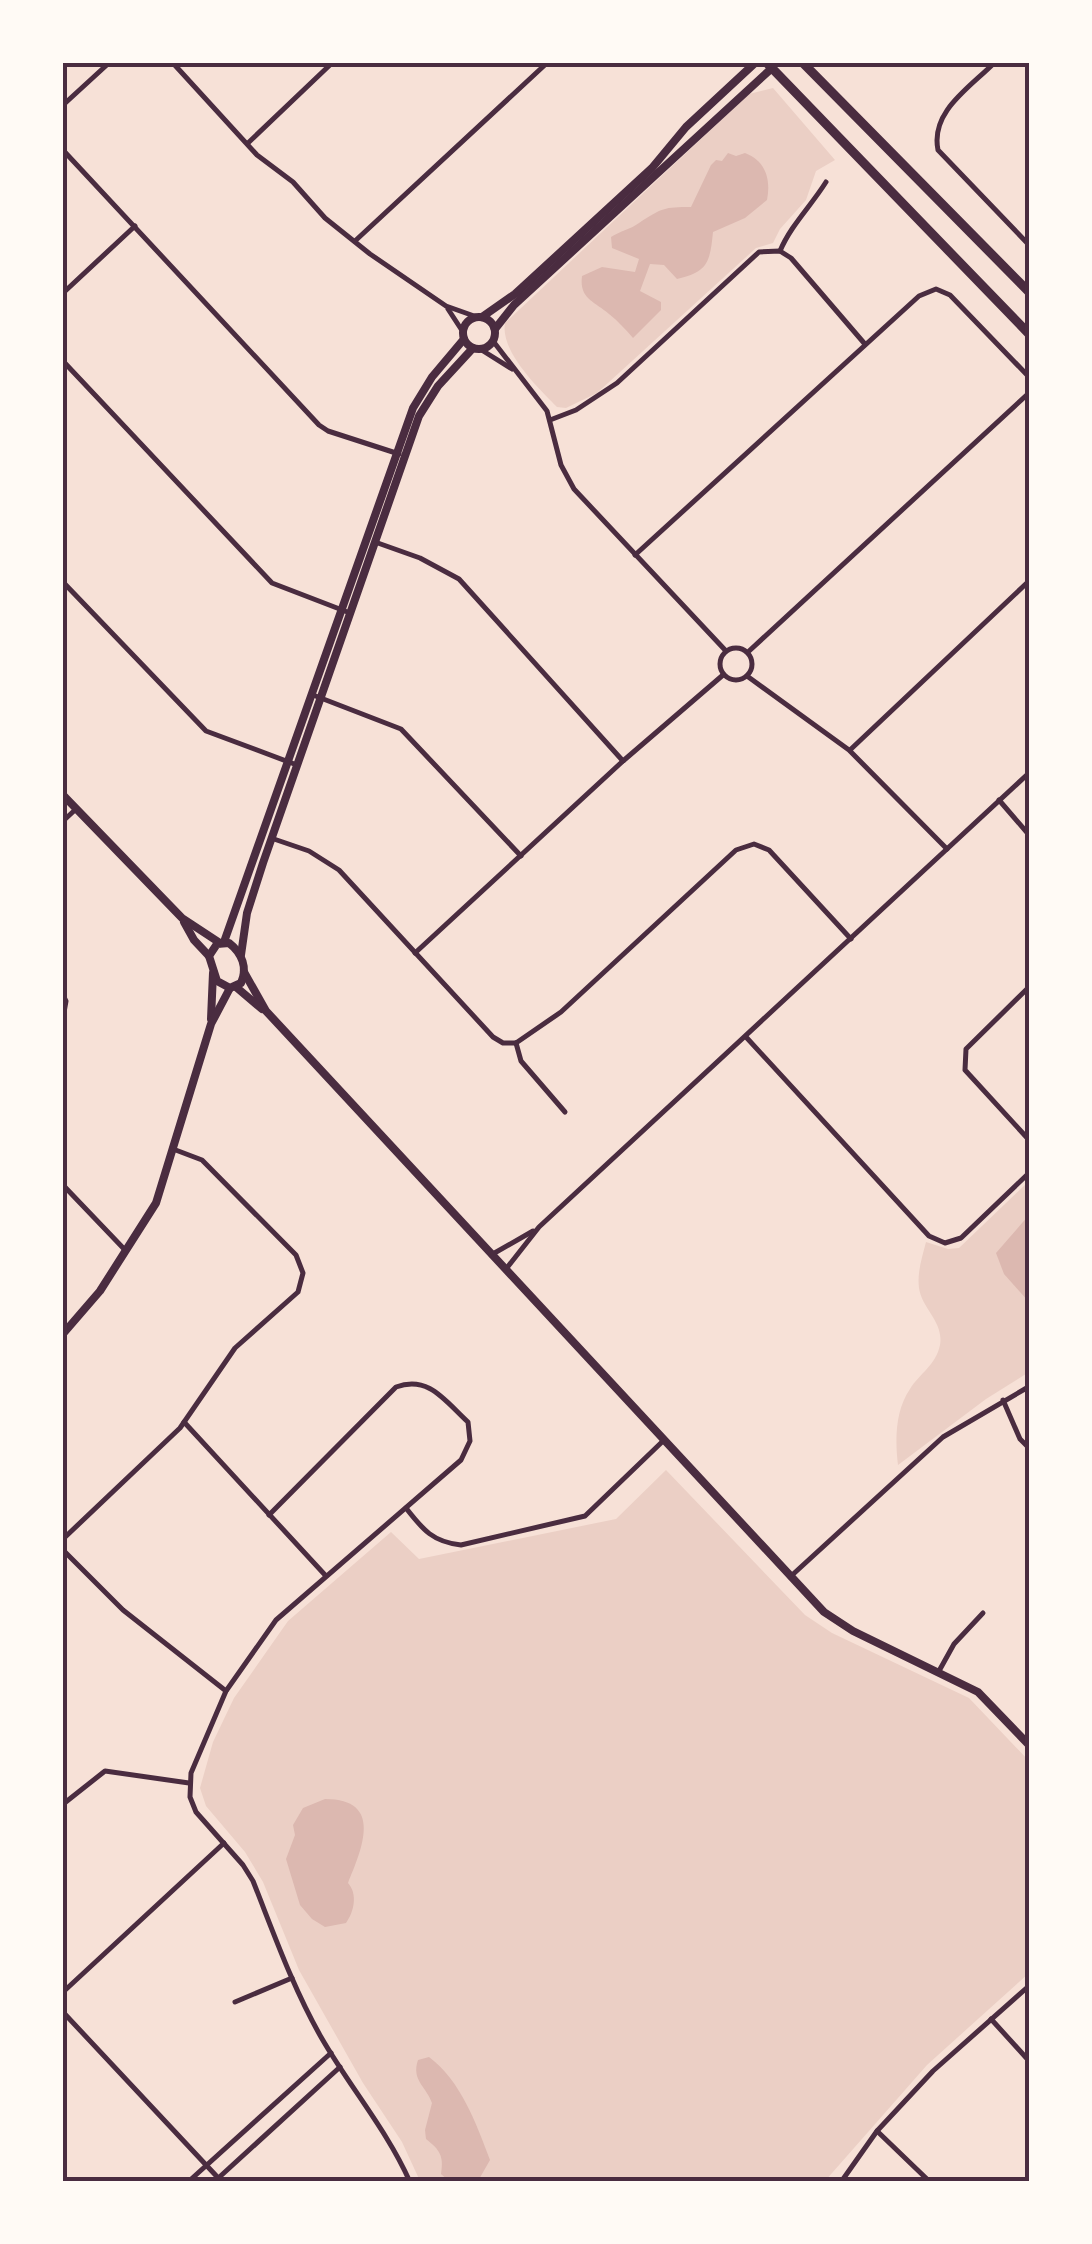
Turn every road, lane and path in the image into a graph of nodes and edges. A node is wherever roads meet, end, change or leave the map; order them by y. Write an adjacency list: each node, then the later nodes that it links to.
1 (110, 62): 10 (street)
2 (172, 62): 11 (street)
3 (333, 62): 11 (street)
4 (548, 62): 15 (street)
5 (756, 62): 21 (street)
6 (802, 62): 9 (main road)
7 (996, 62): 16 (street)
8 (769, 65): 22 (street); 24 (main road)
9 (812, 67): 18 (main road)
10 (62, 106)
11 (248, 143): 15 (street)
12 (62, 149): 14 (street)
13 (826, 182): 17 (street)
14 (135, 226): 19 (street); 33 (street)
15 (355, 241): 20 (street)
16 (1030, 246)
17 (780, 251): 26 (street); 32 (street)
18 (1030, 293)
19 (62, 294)
20 (446, 306): 21 (street); 23 (street)
21 (480, 317): 22 (street); 23 (street)
22 (495, 329): 25 (street)
23 (463, 335): 27 (street); 33 (street)
24 (1030, 335)
25 (493, 340): 27 (street); 29 (street)
26 (865, 343): 30 (street); 35 (street)
27 (477, 348): 29 (street); 33 (street)
28 (62, 360): 38 (street)
29 (515, 370): 32 (street)
30 (1030, 378)
31 (1030, 392): 40 (street)
32 (550, 420): 35 (street)
33 (401, 455): 34 (street)
34 (371, 540): 38 (street); 45 (street)
35 (636, 555): 39 (street)
36 (1030, 580): 44 (street)
37 (62, 581): 46 (street)
38 (346, 612): 43 (street)
39 (726, 651): 40 (street); 41 (street)
40 (748, 652): 42 (street)
41 (723, 675): 42 (street); 45 (street)
42 (747, 676): 44 (street)
43 (317, 696): 46 (street); 55 (street)
44 (849, 750): 54 (street)
45 (623, 761): 55 (street)
46 (293, 763): 53 (street)
47 (1030, 772): 49 (street)
48 (62, 794): 50 (street)
49 (999, 800): 52 (street); 54 (street)
50 (76, 809): 51 (street); 56 (street)
51 (62, 822)
52 (1030, 836)
53 (268, 837): 58 (street); 59 (street); 60 (street)
54 (947, 849): 57 (street)
55 (520, 856): 59 (street)
56 (182, 918): 58 (street); 61 (street)
57 (851, 939): 70 (street); 71 (street)
58 (222, 943): 60 (street); 61 (street)
59 (415, 953): 71 (street)
60 (240, 955): 62 (street)
61 (208, 956): 63 (street)
62 (244, 972): 65 (street); 67 (street)
63 (213, 973): 65 (street); 69 (street)
64 (1030, 986): 73 (street)
65 (233, 987): 67 (street); 69 (street)
66 (62, 992): 68 (street)
67 (266, 1011): 79 (street)
68 (62, 1024)
69 (210, 1024): 74 (street)
70 (746, 1037): 75 (street); 77 (street)
71 (516, 1043): 72 (street)
72 (566, 1112)
73 (1030, 1141)
74 (173, 1149): 78 (street); 84 (street)
75 (1030, 1172)
76 (62, 1184): 78 (street)
77 (540, 1228): 79 (street); 80 (street)
78 (127, 1251): 81 (street)
79 (491, 1255): 80 (street)
80 (505, 1270): 85 (street)
81 (62, 1335)
82 (1030, 1386): 83 (street)
83 (1003, 1400): 86 (street); 92 (street)
84 (184, 1422): 88 (street); 89 (street)
85 (664, 1441): 87 (street); 92 (street)
86 (1030, 1449)
87 (406, 1508): 88 (street); 91 (street)
88 (270, 1515): 91 (street)
89 (62, 1540)
90 (62, 1549): 95 (street)
91 (326, 1576): 95 (street)
92 (790, 1577): 94 (street)
93 (983, 1613): 94 (street)
94 (939, 1672): 96 (street)
95 (226, 1691): 97 (street)
96 (1030, 1746)
97 (189, 1783): 98 (street); 99 (street)
98 (62, 1806)
99 (224, 1844): 100 (street); 102 (street)
100 (292, 1978): 103 (street); 106 (street)
101 (1030, 1985): 105 (street)
102 (62, 1993)
103 (235, 2002)
104 (62, 2011): 110 (street)
105 (991, 2019): 107 (street); 109 (street)
106 (331, 2053): 108 (street); 110 (street)
107 (1030, 2062)
108 (340, 2067): 111 (street); 113 (street)
109 (876, 2131): 114 (street); 115 (street)
110 (206, 2164): 111 (street); 112 (street)
111 (218, 2180)
112 (188, 2182)
113 (410, 2182)
114 (841, 2182)
115 (930, 2182)

